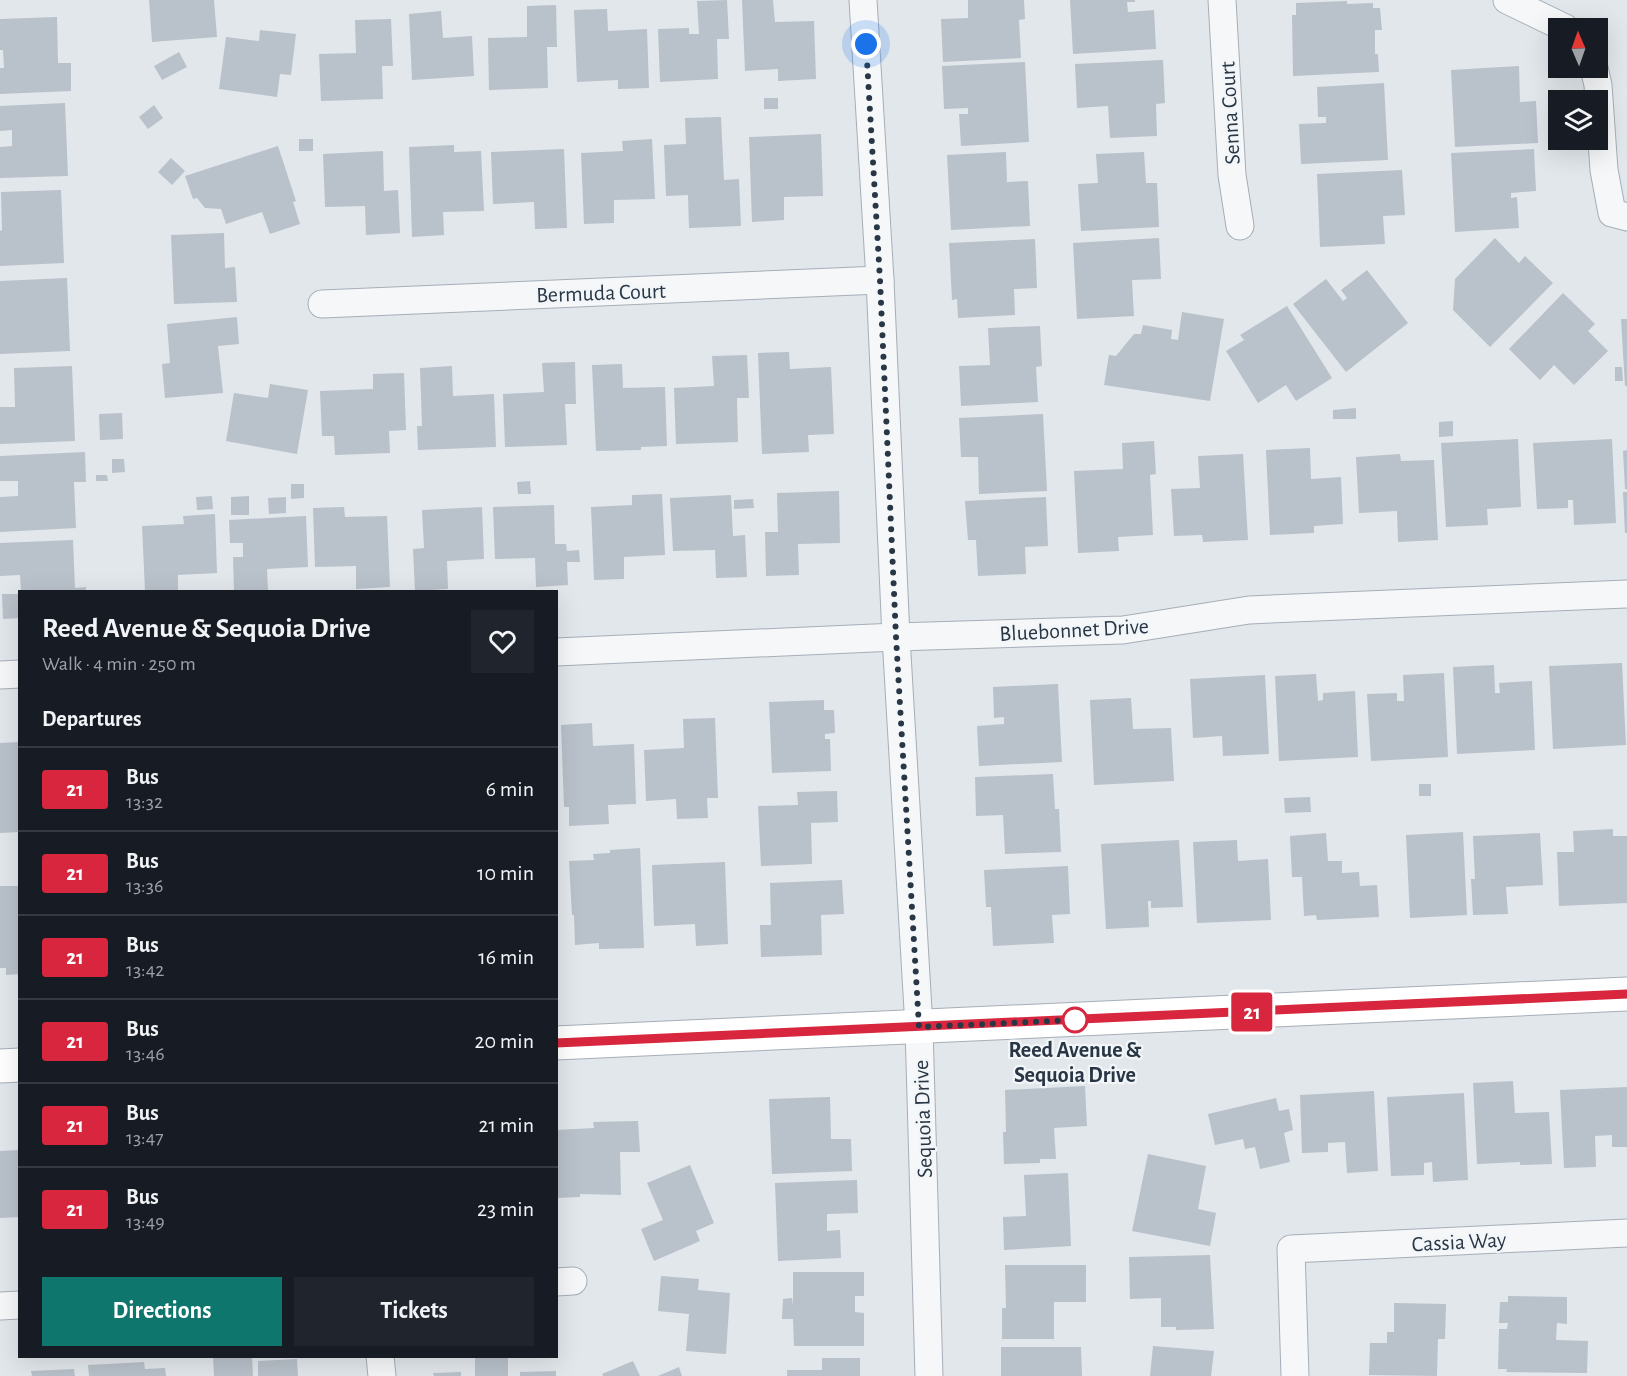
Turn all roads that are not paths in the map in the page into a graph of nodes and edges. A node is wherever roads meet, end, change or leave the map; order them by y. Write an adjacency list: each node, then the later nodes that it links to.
1 (863, 0): 8 (street, Sequoia Drive)
2 (1222, 0): 7 (street, Senna Court)
3 (1507, 0): 4 (street)
4 (1548, 20)
5 (1596, 78): 6 (street)
6 (1627, 217)
7 (1240, 226)
8 (880, 280): 9 (street, Bermuda Court); 11 (street, Sequoia Drive)
9 (322, 304)
10 (1627, 594): 11 (street, Bluebonnet Drive)
11 (896, 637): 12 (street, Bluebonnet Drive); 16 (street, Sequoia Drive)
12 (558, 651)
13 (18, 674): 14 (street)
14 (0, 675)
15 (1627, 994): 16 (main road)
16 (919, 1027): 17 (main road); 25 (street, Sequoia Drive)
17 (558, 1043)
18 (18, 1065): 19 (main road)
19 (0, 1066)
20 (1627, 1233): 26 (street, Cassia Way)
21 (18, 1305): 22 (street)
22 (0, 1306)
23 (380, 1358): 24 (street)
24 (382, 1376)
25 (929, 1376)
26 (1295, 1376)

